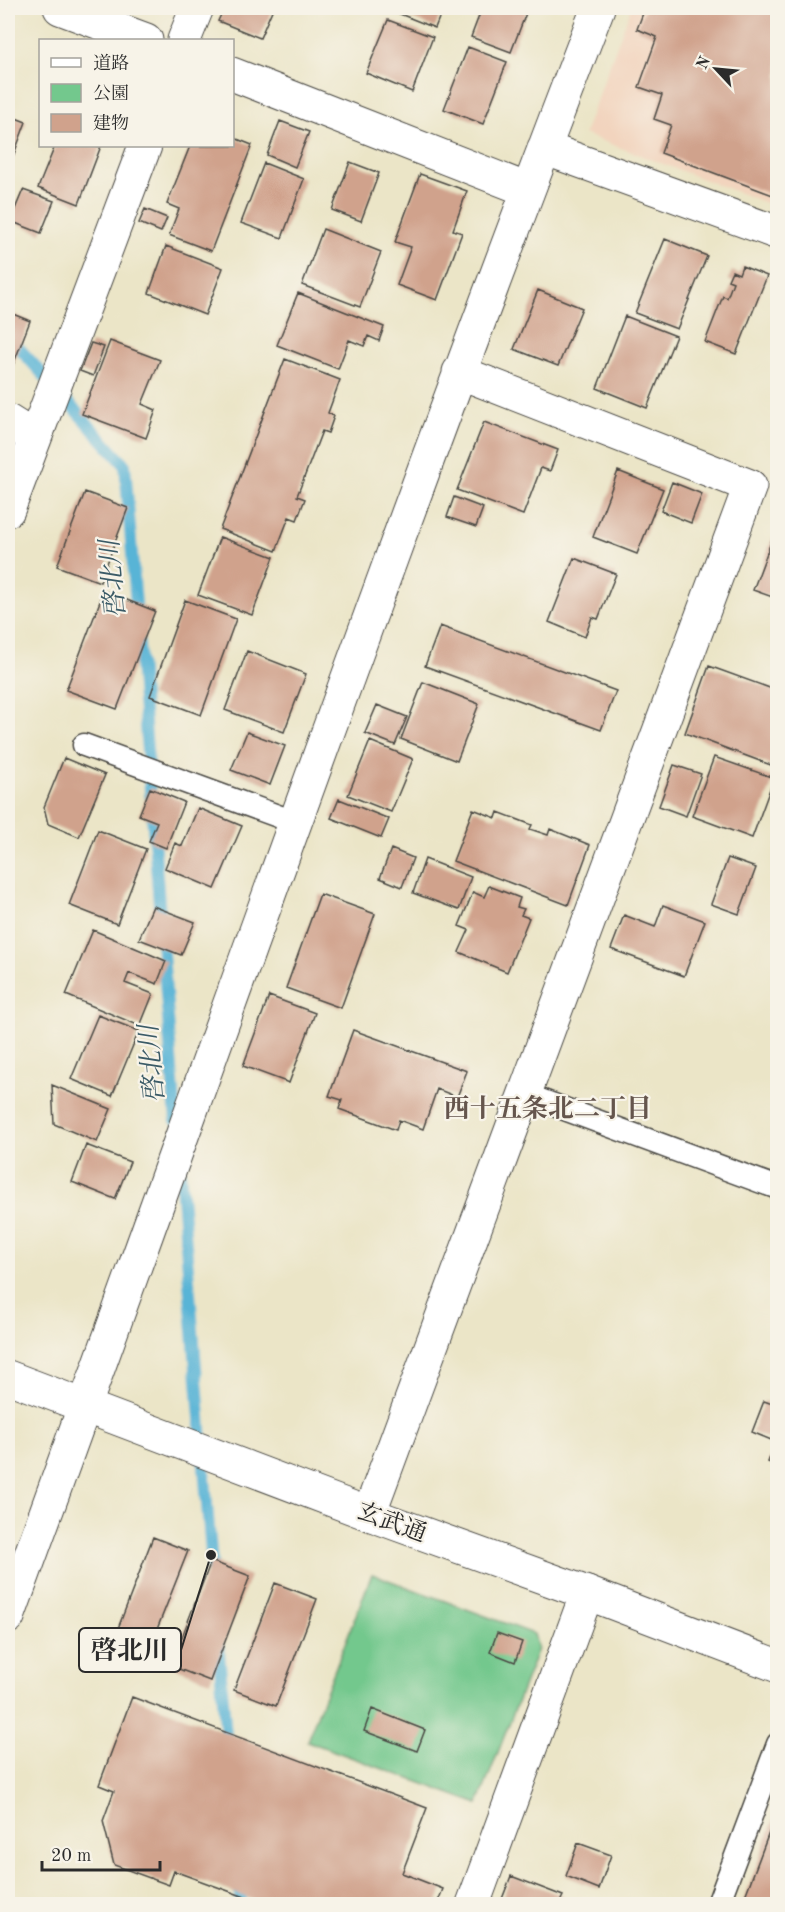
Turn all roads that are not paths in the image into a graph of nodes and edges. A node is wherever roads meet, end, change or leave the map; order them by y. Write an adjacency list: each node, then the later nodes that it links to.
1 (60, 8): 4 (street)
2 (197, 8): 5 (street)
3 (598, 8): 8 (street)
4 (143, 39)
5 (184, 39)
6 (234, 75): 9 (street)
7 (145, 147): 12 (street)
8 (544, 148): 9 (street); 10 (street)
9 (528, 190): 11 (street)
10 (777, 233)
11 (459, 372): 15 (street); 16 (street)
12 (21, 430): 13 (street)
13 (8, 510)
14 (84, 745): 15 (lane)
15 (294, 822): 19 (street)
16 (524, 1094): 17 (lane); 20 (street)
17 (777, 1188)
18 (8, 1377): 19 (street, 玄武通)
19 (85, 1407): 20 (street, 玄武通); 22 (street)
20 (369, 1514): 21 (street, 玄武通)
21 (588, 1593): 23 (street, 玄武通); 26 (street)
22 (9, 1611)
23 (777, 1666)
24 (777, 1744): 25 (lane)
25 (771, 1779): 27 (lane)
26 (473, 1905)
27 (718, 1905)

